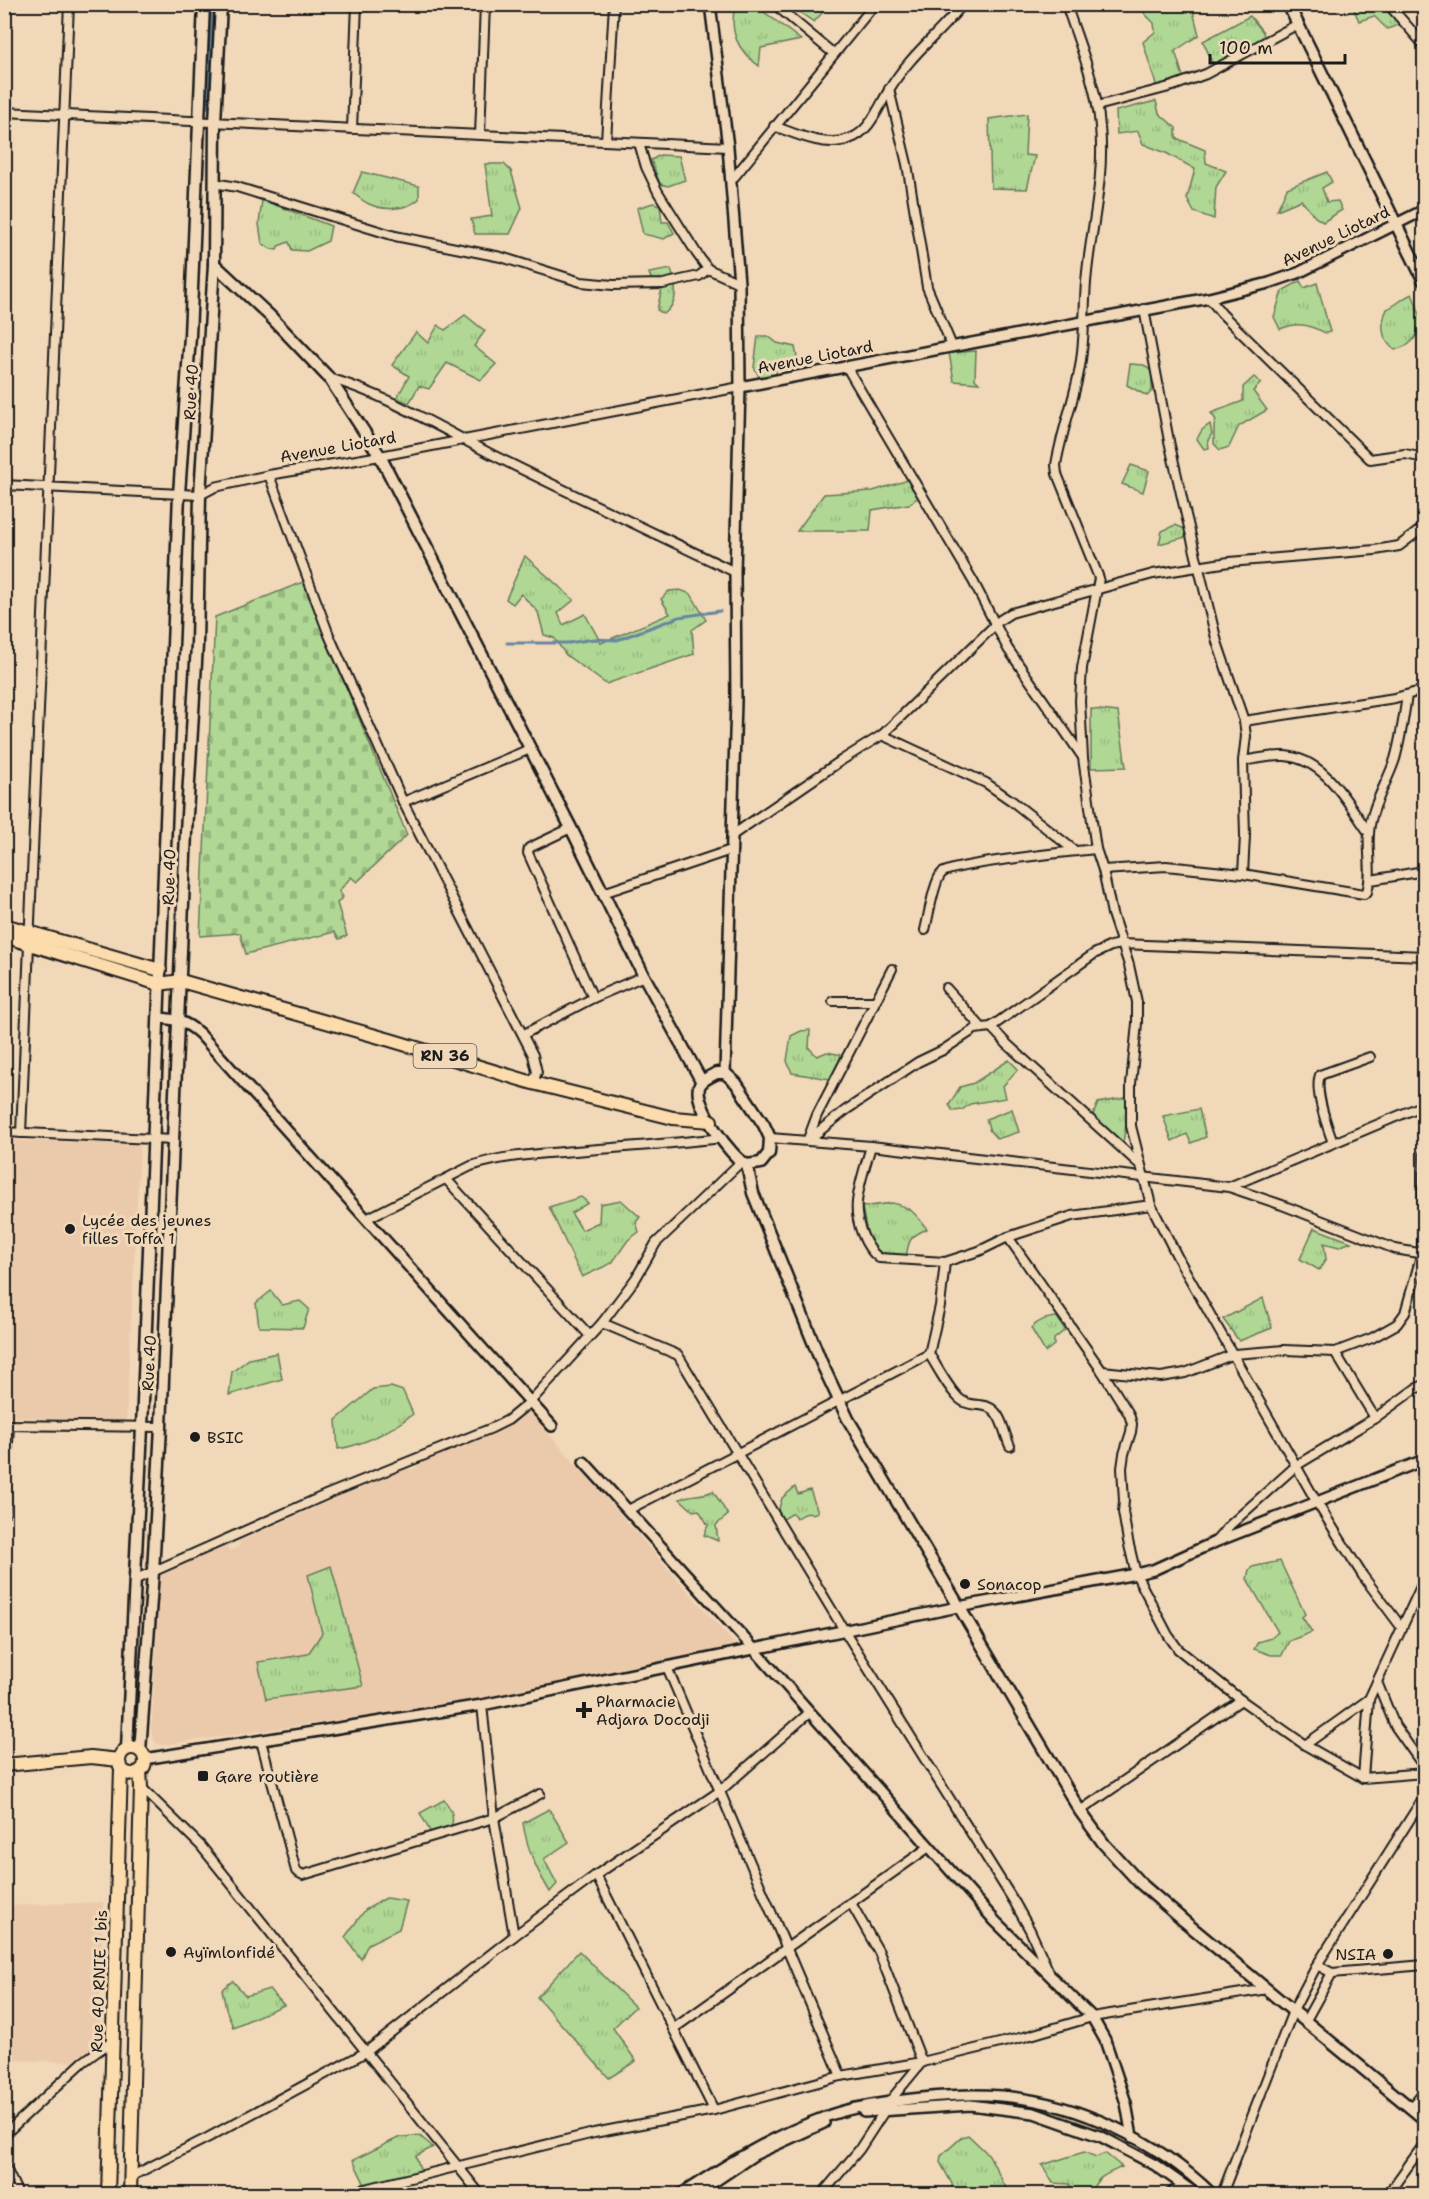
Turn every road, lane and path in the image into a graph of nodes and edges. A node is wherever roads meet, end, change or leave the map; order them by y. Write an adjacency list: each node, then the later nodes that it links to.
1 (69, 4): 20 (street)
2 (204, 4): 21 (main road, Rue 40)
3 (221, 4): 22 (main road, Rue 40)
4 (357, 4): 24 (street)
5 (485, 4): 25 (street)
6 (614, 4): 26 (street)
7 (710, 4): 28 (street)
8 (774, 4): 16 (street)
9 (874, 4): 16 (street)
10 (963, 4): 17 (street)
11 (1066, 4): 18 (street)
12 (1288, 4): 14 (main road)
13 (1388, 4): 15 (street)
14 (1298, 24): 18 (street); 32 (main road)
15 (1425, 45)
16 (834, 54): 23 (street)
17 (889, 89): 23 (street); 40 (street)
18 (1097, 106): 39 (street)
19 (4, 112): 20 (street)
20 (64, 115): 21 (street); 49 (street)
21 (198, 121): 22 (street); 50 (main road, Rue 40)
22 (215, 122): 24 (street); 30 (main road, Rue 40)
23 (774, 126): 29 (street)
24 (352, 129): 25 (street)
25 (480, 135): 26 (street)
26 (606, 141): 27 (street)
27 (639, 143): 28 (street); 34 (street)
28 (728, 147): 29 (street)
29 (731, 181): 36 (street)
30 (214, 183): 33 (main road, Rue 40); 34 (street)
31 (1425, 210): 32 (street, Avenue Liotard)
32 (1397, 223): 35 (main road); 37 (street, Avenue Liotard)
33 (214, 264): 42 (main road); 51 (main road, Rue 40)
34 (708, 269): 36 (street)
35 (1425, 281)
36 (739, 283): 43 (street)
37 (1209, 298): 38 (street, Avenue Liotard); 46 (street)
38 (1144, 309): 39 (street, Avenue Liotard); 53 (street)
39 (1085, 320): 40 (street, Avenue Liotard); 55 (street)
40 (952, 346): 41 (street, Avenue Liotard)
41 (846, 366): 43 (street, Avenue Liotard); 56 (street)
42 (329, 378): 44 (street); 45 (main road)
43 (740, 387): 44 (street, Avenue Liotard); 54 (street)
44 (463, 439): 45 (street, Avenue Liotard); 54 (street)
45 (380, 456): 47 (street, Avenue Liotard); 61 (main road)
46 (1425, 458)
47 (269, 475): 51 (street, Avenue Liotard); 64 (street)
48 (4, 485): 49 (street)
49 (48, 488): 50 (street); 79 (street)
50 (179, 494): 51 (street); 83 (main road, Rue 40)
51 (200, 495): 85 (main road, Rue 40)
52 (1425, 527): 53 (street)
53 (1200, 568): 55 (street); 59 (street)
54 (735, 572): 67 (street)
55 (1096, 589): 56 (street); 62 (street)
56 (995, 626): 60 (street); 62 (street)
57 (1425, 690): 58 (street)
58 (1407, 695): 59 (street); 66 (street)
59 (1244, 721): 63 (street)
60 (882, 735): 67 (street); 70 (street)
61 (530, 748): 64 (street); 65 (main road)
62 (1083, 758): 68 (street)
63 (1243, 761): 66 (street); 73 (street)
64 (403, 802): 95 (street)
65 (571, 828): 75 (main road); 88 (street)
66 (1369, 833): 74 (street)
67 (734, 834): 69 (street)
68 (1096, 849): 70 (street); 71 (street)
69 (732, 850): 75 (street); 97 (street)
70 (1075, 851): 77 (street)
71 (1104, 870): 73 (street); 80 (street)
72 (1425, 871): 74 (street)
73 (1243, 874): 74 (street)
74 (1371, 880)
75 (603, 893): 84 (main road)
76 (4, 925): 79 (main road, RN 36)
77 (925, 930)
78 (4, 936): 79 (main road, RN 36)
79 (31, 938): 83 (main road, RN 36); 86 (main road, RN 36); 103 (street)
80 (1121, 944): 81 (street); 93 (street); 113 (street)
81 (1425, 956)
82 (892, 969): 90 (street)
83 (160, 970): 85 (main road, RN 36); 86 (main road, Rue 40)
84 (644, 976): 88 (street); 98 (main road)
85 (181, 981): 86 (main road, RN 36); 92 (main road, Rue 40); 99 (main road, RN 36)
86 (159, 984): 91 (main road, Rue 40)
87 (946, 987): 94 (street)
88 (593, 998): 95 (street)
89 (832, 1001): 90 (street)
90 (875, 1001): 108 (street)
91 (158, 1018): 92 (street); 106 (main road, Rue 40)
92 (179, 1020): 107 (main road, Rue 40); 118 (street)
93 (992, 1027): 94 (street); 113 (street)
94 (981, 1028): 108 (street)
95 (524, 1034): 99 (street)
96 (1370, 1057): 109 (street)
97 (725, 1073): 98 (main road); 105 (main road)
98 (702, 1082): 101 (main road)
99 (533, 1083): 101 (main road, RN 36)
100 (1425, 1105): 109 (street)
101 (711, 1121): 104 (main road)
102 (4, 1132): 103 (street)
103 (21, 1132): 106 (street)
104 (721, 1138): 112 (main road); 115 (street)
105 (770, 1138): 108 (street); 112 (main road)
106 (153, 1139): 107 (street); 134 (main road, Rue 40)
107 (174, 1140): 135 (main road, Rue 40)
108 (808, 1140): 110 (street)
109 (1332, 1143): 116 (street)
110 (871, 1146): 114 (street); 121 (street)
111 (1425, 1154): 120 (street)
112 (744, 1164): 122 (street); 129 (main road)
113 (1140, 1164): 114 (street)
114 (1144, 1177): 116 (street); 117 (street)
115 (447, 1180): 118 (street); 123 (street)
116 (1229, 1187): 120 (street)
117 (1151, 1205): 119 (street); 126 (street)
118 (366, 1220): 130 (street)
119 (1008, 1237): 121 (street); 127 (street)
120 (1423, 1253): 124 (street)
121 (945, 1262): 125 (street)
122 (602, 1323): 123 (street); 137 (street)
123 (590, 1336): 130 (street)
124 (1335, 1352): 126 (street); 131 (street)
125 (929, 1354): 129 (street); 136 (street)
126 (1234, 1354): 127 (street); 140 (street)
127 (1102, 1371): 146 (street)
128 (1425, 1384): 131 (street)
129 (839, 1401): 137 (street); 151 (main road)
130 (531, 1402): 133 (street); 145 (street)
131 (1375, 1418): 140 (street)
132 (7, 1425): 134 (street); 143 (street)
133 (552, 1426)
134 (142, 1427): 135 (street); 147 (main road, Rue 40)
135 (161, 1427): 145 (main road, Rue 40)
136 (1010, 1446)
137 (736, 1454): 142 (street); 153 (street)
138 (1425, 1460): 141 (street)
139 (584, 1462): 142 (street)
140 (1297, 1465): 141 (street); 144 (street)
141 (1316, 1502): 144 (street); 152 (street)
142 (628, 1510): 154 (street)
143 (4, 1514)
144 (1215, 1542): 146 (street)
145 (153, 1572): 147 (street); 164 (main road, Rue 40)
146 (1136, 1574): 151 (street); 158 (street)
147 (134, 1580): 163 (main road, Rue 40)
148 (1425, 1580): 149 (street)
149 (1416, 1598): 150 (street); 152 (street)
150 (1425, 1605)
151 (958, 1607): 153 (street); 174 (main road)
152 (1402, 1628): 156 (street)
153 (844, 1630): 154 (street); 184 (street)
154 (754, 1649): 155 (street); 160 (street)
155 (667, 1667): 159 (street); 171 (street)
156 (1377, 1682): 157 (street); 167 (street)
157 (1370, 1699): 162 (street); 169 (street)
158 (1241, 1700): 162 (street); 174 (street)
159 (482, 1705): 161 (street); 175 (street)
160 (809, 1713): 171 (street); 176 (street)
161 (261, 1741): 164 (street); 175 (street)
162 (1305, 1745): 169 (street)
163 (127, 1749): 164 (main road); 165 (main road)
164 (141, 1760): 165 (main road); 170 (main road)
165 (120, 1764): 166 (main road); 190 (main road, Rue 40 RNIE 1 bis)
166 (4, 1765)
167 (1425, 1767)
168 (1425, 1773): 169 (street)
169 (1363, 1778)
170 (141, 1787): 191 (street); 204 (main road)
171 (720, 1791): 177 (street); 180 (street)
172 (540, 1794): 175 (street)
173 (1425, 1797): 181 (street)
174 (1080, 1810): 185 (main road)
175 (494, 1818): 179 (street)
176 (929, 1847): 178 (street); 184 (street)
177 (596, 1875): 179 (street); 189 (street)
178 (850, 1903): 180 (street); 192 (street)
179 (514, 1936): 191 (street)
180 (787, 1947): 189 (street); 193 (street)
181 (1317, 1965): 183 (street); 186 (street)
182 (1425, 1965): 183 (street)
183 (1332, 1972): 188 (street)
184 (1051, 1976): 187 (street)
185 (1267, 1989): 186 (main road); 187 (street)
186 (1293, 2011): 188 (main road); 217 (street)
187 (1092, 2017): 192 (street); 200 (street)
188 (1306, 2020): 196 (main road)
189 (673, 2029): 197 (street)
190 (113, 2040): 199 (street); 207 (main road, Rue 40 RNIE 1 bis)
191 (366, 2052): 203 (street); 204 (street)
192 (922, 2062): 193 (street); 195 (street)
193 (841, 2076): 197 (street)
194 (1425, 2091): 196 (street)
195 (887, 2106): 200 (street); 205 (street); 211 (street); 212 (street); 213 (street)
196 (1411, 2107): 198 (main road)
197 (714, 2110): 203 (street)
198 (1425, 2119)
199 (4, 2135)
200 (1132, 2137): 216 (street)
201 (1425, 2144): 218 (street)
202 (4, 2164): 206 (street)
203 (458, 2166): 209 (street); 210 (street)
204 (130, 2177): 208 (main road)
205 (1183, 2185): 214 (street); 215 (street)
206 (18, 2194)
207 (108, 2194)
208 (130, 2194)
209 (345, 2194)
210 (480, 2194)
211 (681, 2194)
212 (696, 2194)
213 (822, 2194)
214 (1169, 2194)
215 (1196, 2194)
216 (1212, 2194)
217 (1222, 2194)
218 (1388, 2194)

